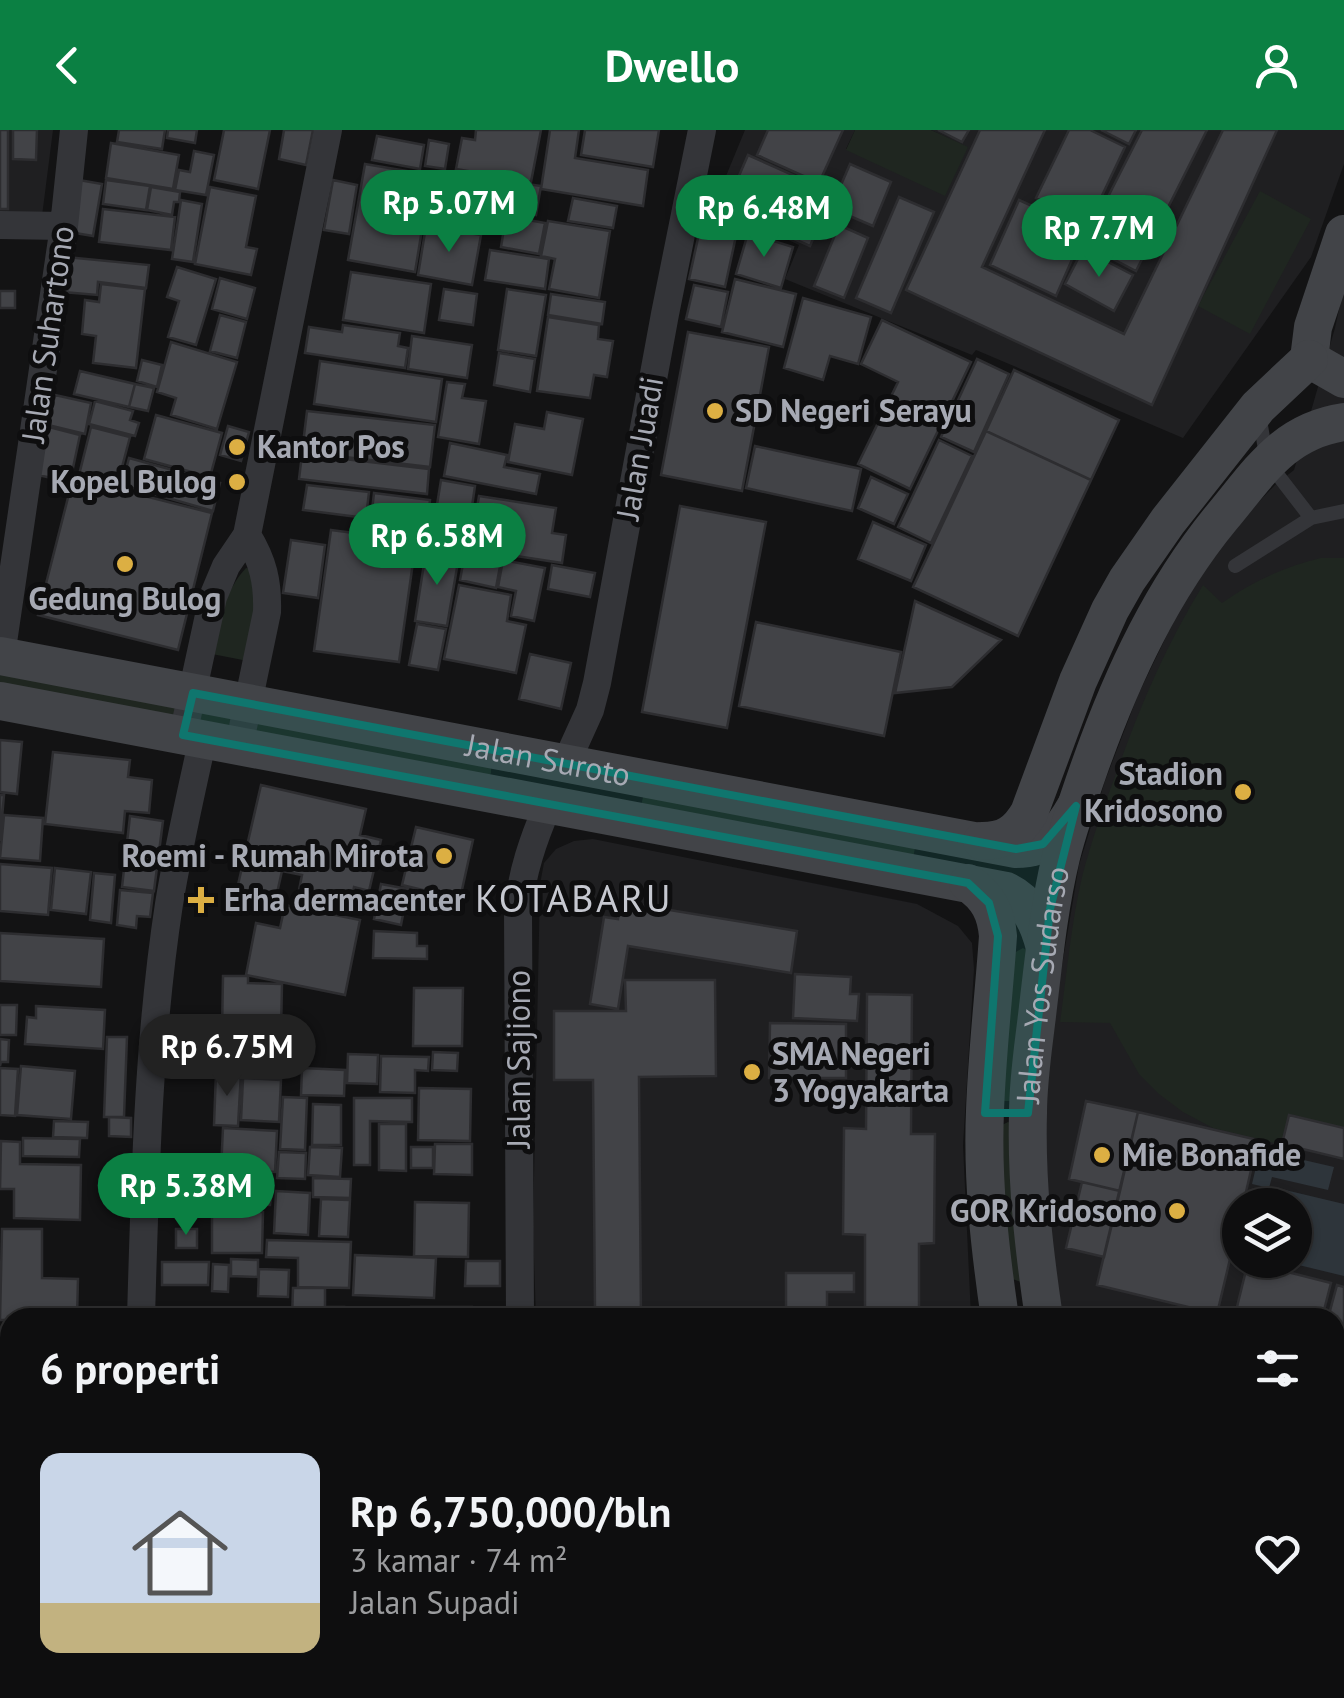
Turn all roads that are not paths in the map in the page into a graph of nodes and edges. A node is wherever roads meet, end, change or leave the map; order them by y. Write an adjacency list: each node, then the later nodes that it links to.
1 (74, 130): 5 (street, Jalan Suhartono)
2 (328, 130): 14 (street)
3 (702, 130): 22 (street, Jalan Juadi)
4 (0, 225): 5 (street)
5 (64, 226): 16 (street, Jalan Suhartono)
6 (1344, 234): 7 (main road)
7 (1309, 359): 8 (main road); 9 (main road, Jalan Yos Sudarso)
8 (1344, 379)
9 (1258, 407): 11 (lane); 25 (main road, Jalan Yos Sudarso)
10 (1344, 422): 11 (main road, Jalan Yos Sudarso)
11 (1268, 460): 13 (lane); 24 (main road, Jalan Yos Sudarso)
12 (1344, 510): 13 (lane)
13 (1311, 518): 15 (lane)
14 (247, 535): 17 (street); 19 (street)
15 (1235, 566)
16 (1, 656): 17 (main road, Jalan Suroto)
17 (193, 693): 19 (main road, Jalan Suroto); 20 (street)
18 (0, 701): 20 (main road, Jalan Suroto)
19 (248, 703): 21 (street); 22 (main road, Jalan Suroto)
20 (193, 737): 21 (main road, Jalan Suroto); 30 (street)
21 (240, 746): 23 (main road, Jalan Suroto)
22 (566, 762): 23 (main road); 25 (main road, Jalan Suroto)
23 (548, 805): 26 (main road, Jalan Suroto); 31 (street, Jalan Sajiono)
24 (1076, 806): 25 (main road, Jalan Suroto); 27 (main road, Jalan Yos Sudarso)
25 (975, 841)
26 (968, 883): 27 (main road, Jalan Suroto); 28 (main road)
27 (1046, 948): 29 (main road, Jalan Yos Sudarso)
28 (985, 1113): 29 (main road); 32 (main road)
29 (1028, 1113): 33 (main road, Jalan Yos Sudarso)
30 (142, 1308)
31 (520, 1308)
32 (999, 1308)
33 (1043, 1308)

